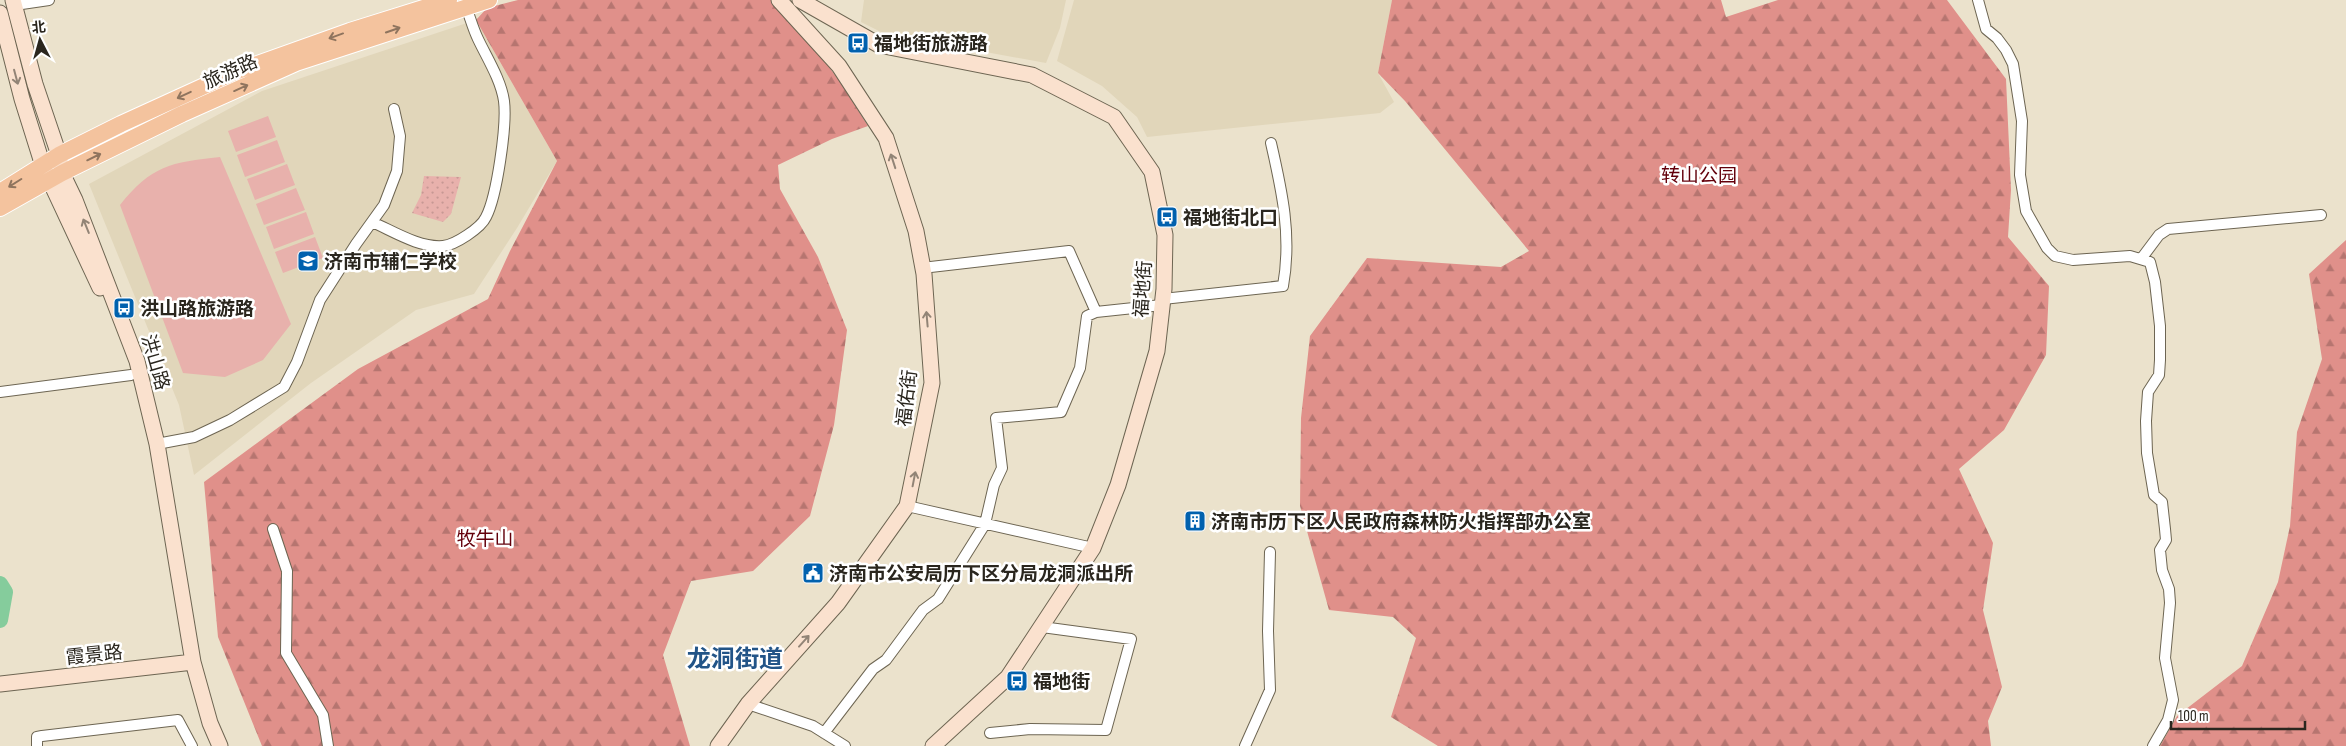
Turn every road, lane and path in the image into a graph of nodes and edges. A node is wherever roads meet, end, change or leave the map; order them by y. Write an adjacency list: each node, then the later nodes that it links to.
1 (49, 0): 7 (street)
2 (449, 0): 12 (main road, 旅游路, one-way to 12)
3 (489, 0): 8 (main road, 旅游路)
4 (778, 0): 19 (street, 福佑街, one-way to 4)
5 (800, 0): 20 (street, 福地街)
6 (1978, 0): 18 (street)
7 (9, 4): 12 (street)
8 (466, 7): 13 (main road, 旅游路, one-way to 8); 17 (street)
9 (0, 13): 13 (street, 洪山路, one-way to 13)
10 (394, 109): 17 (street)
11 (1271, 143): 20 (street)
12 (59, 155): 13 (main road, 旅游路)
13 (52, 173): 14 (main road, 旅游路, one-way to 14); 15 (main road, 旅游路); 22 (street, 洪山路); 24 (street, 洪山路, one-way to 13)
14 (0, 192)
15 (0, 208)
16 (2322, 215): 18 (street)
17 (372, 222): 24 (street)
18 (2141, 259): 45 (street)
19 (922, 268): 21 (street); 25 (street, 福佑街, one-way to 19)
20 (1163, 302): 21 (street); 28 (street, 福地街)
21 (1096, 312): 26 (street)
22 (131, 375): 23 (street); 31 (street, 洪山路)
23 (0, 392)
24 (157, 444): 31 (street, 洪山路)
25 (908, 506): 26 (street); 33 (street, 福佑街, one-way to 25)
26 (985, 524): 28 (street); 34 (street)
27 (273, 529): 40 (street)
28 (1093, 548): 30 (street, 福地街)
29 (1270, 552): 44 (street)
30 (1042, 627): 35 (street); 43 (street, 福地街)
31 (188, 663): 32 (street, 霞景路); 38 (street, 洪山路); 39 (street, 洪山路)
32 (6, 683)
33 (748, 704): 34 (street); 41 (street, 福佑街)
34 (824, 733): 42 (street)
35 (990, 733)
36 (37, 746): 37 (street)
37 (192, 746)
38 (210, 746)
39 (220, 746)
40 (328, 746)
41 (718, 746)
42 (845, 746)
43 (933, 746)
44 (1245, 746)
45 (2152, 746)

